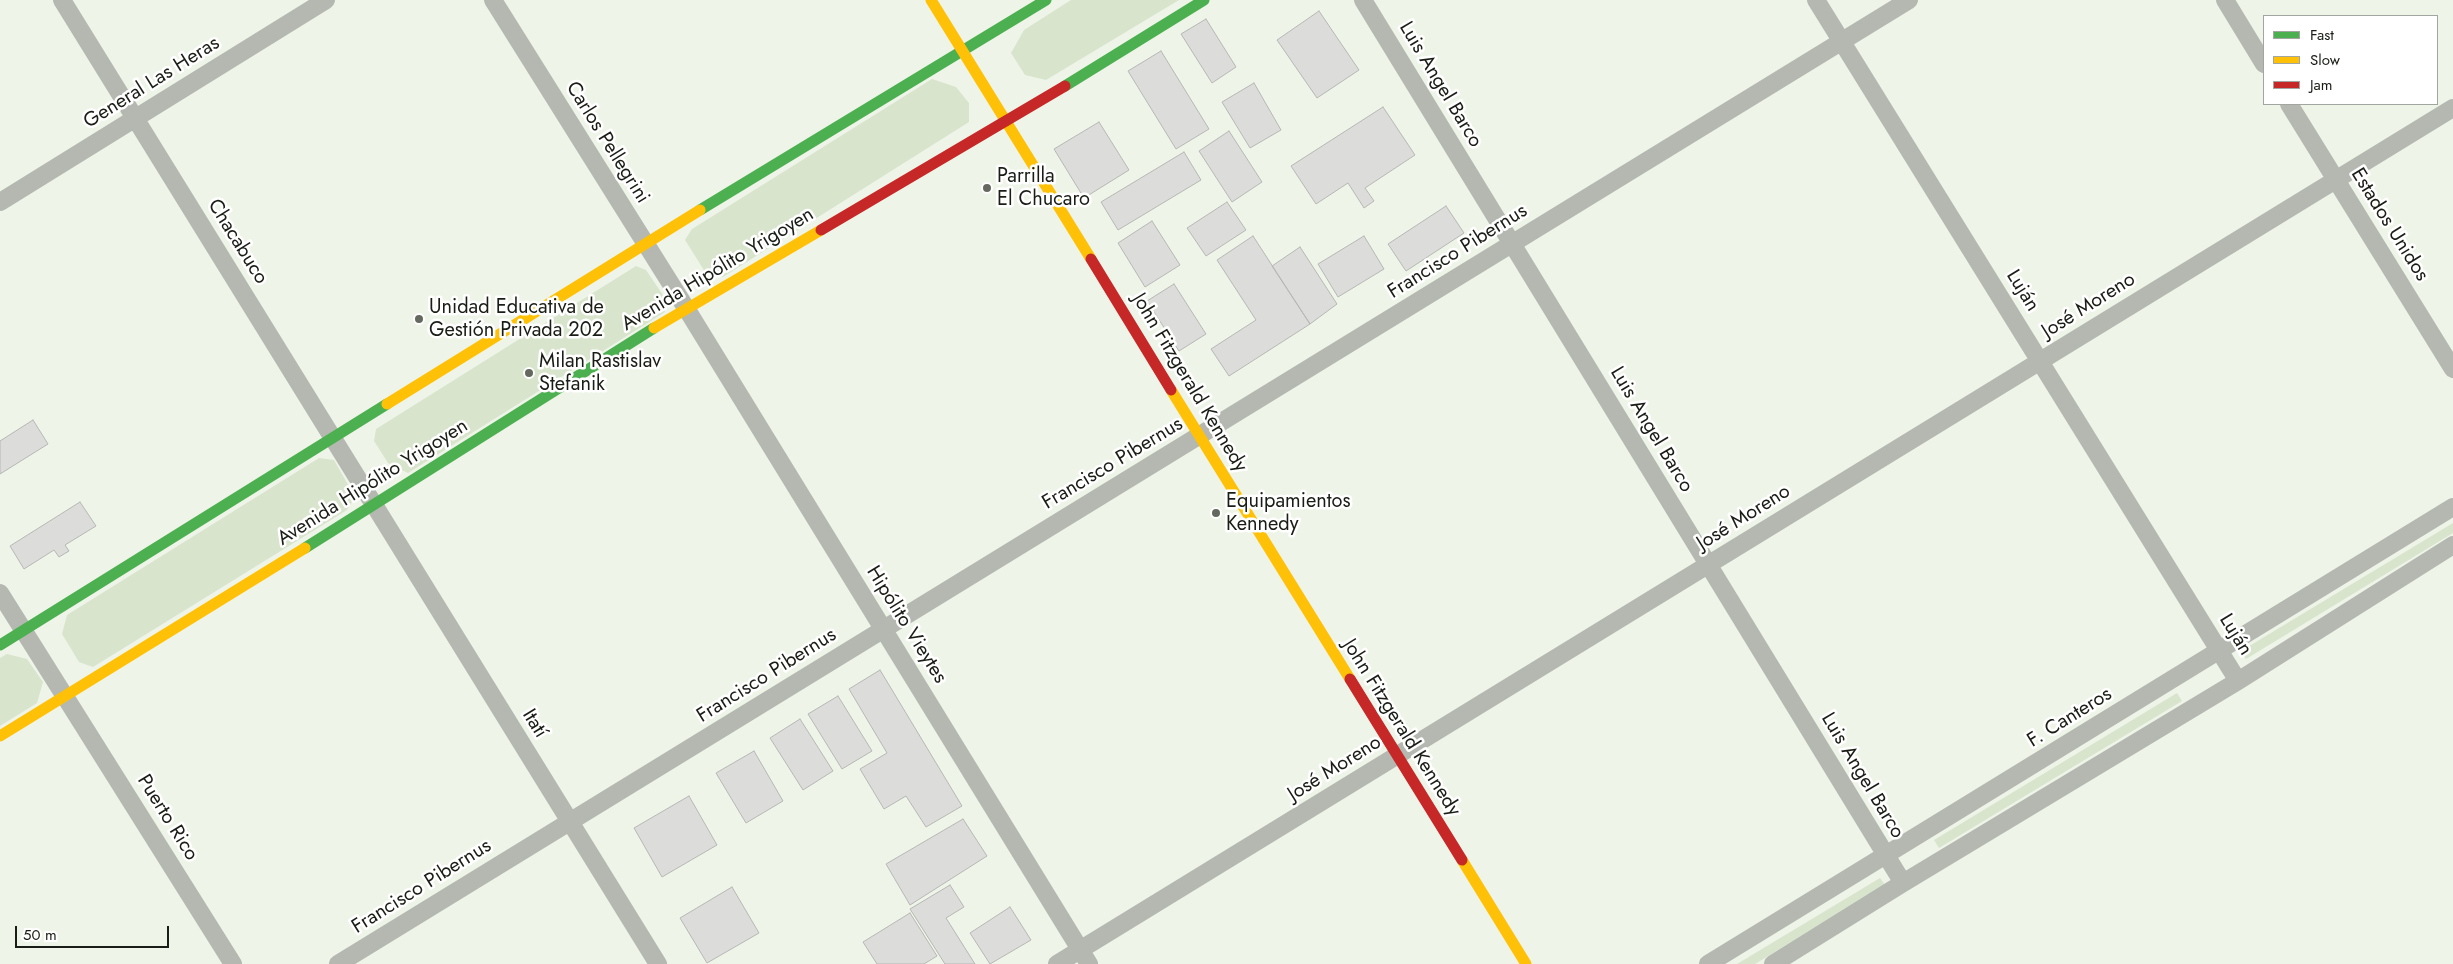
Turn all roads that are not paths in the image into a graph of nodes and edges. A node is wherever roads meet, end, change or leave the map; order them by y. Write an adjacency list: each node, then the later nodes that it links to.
1 (62, 0): 16 (street, Chacabuco)
2 (326, 0): 16 (street, General Las Heras)
3 (493, 0): 20 (street, Carlos Pellegrini)
4 (931, 0): 12 (main road, John Fitzgerald Kennedy)
5 (1046, 0): 12 (main road)
6 (1204, 0): 17 (main road, Avenida Hipólito Yrigoyen)
7 (1363, 0): 21 (street, Luis Angel Barco)
8 (1816, 0): 11 (street, Luján)
9 (1909, 0): 11 (street, Francisco Pibernus)
10 (2225, 0): 13 (street)
11 (1842, 41): 21 (street, Francisco Pibernus); 23 (street, Luján)
12 (963, 52): 17 (main road, John Fitzgerald Kennedy); 20 (main road)
13 (2263, 62)
14 (2290, 105): 18 (street, Estados Unidos)
15 (2453, 108): 18 (street, José Moreno)
16 (135, 118): 19 (street, General Las Heras); 26 (street, Chacabuco)
17 (1007, 121): 22 (main road, Avenida Hipólito Yrigoyen); 25 (main road, John Fitzgerald Kennedy)
18 (2335, 179): 23 (street, José Moreno); 24 (street, Estados Unidos)
19 (0, 202)
20 (645, 243): 22 (street, Carlos Pellegrini); 26 (main road)
21 (1512, 244): 25 (street, Francisco Pibernus); 30 (street, Luis Angel Barco)
22 (686, 308): 27 (main road, Avenida Hipólito Yrigoyen); 32 (street, Hipólito Vieytes)
23 (2040, 361): 30 (street, José Moreno); 35 (street, Luján)
24 (2453, 369)
25 (1199, 436): 32 (street, Francisco Pibernus); 39 (main road, John Fitzgerald Kennedy)
26 (332, 437): 27 (street, Chacabuco); 33 (main road)
27 (374, 506): 37 (main road, Avenida Hipólito Yrigoyen); 40 (street, Itatí)
28 (2453, 507): 35 (street, F. Canteros)
29 (2453, 544): 36 (street)
30 (1708, 565): 39 (street, José Moreno); 41 (street, Luis Angel Barco)
31 (0, 592): 33 (street, Puerto Rico)
32 (884, 629): 40 (street, Francisco Pibernus); 43 (street, Hipólito Vieytes)
33 (24, 631): 34 (main road); 37 (street, Puerto Rico)
34 (0, 645)
35 (2219, 651): 36 (street, Luján); 41 (street, F. Canteros)
36 (2238, 681): 42 (street)
37 (64, 695): 38 (main road, Avenida Hipólito Yrigoyen); 44 (street, Puerto Rico)
38 (0, 736)
39 (1396, 756): 43 (street, José Moreno); 48 (main road, John Fitzgerald Kennedy)
40 (570, 822): 45 (street, Francisco Pibernus); 46 (street, Itatí)
41 (1886, 856): 42 (street, Luis Angel Barco); 49 (street, F. Canteros)
42 (1902, 883): 50 (street)
43 (1084, 957): 47 (street, José Moreno)
44 (233, 964)
45 (338, 964)
46 (658, 964)
47 (1057, 964)
48 (1526, 964)
49 (1708, 964)
50 (1773, 964)

